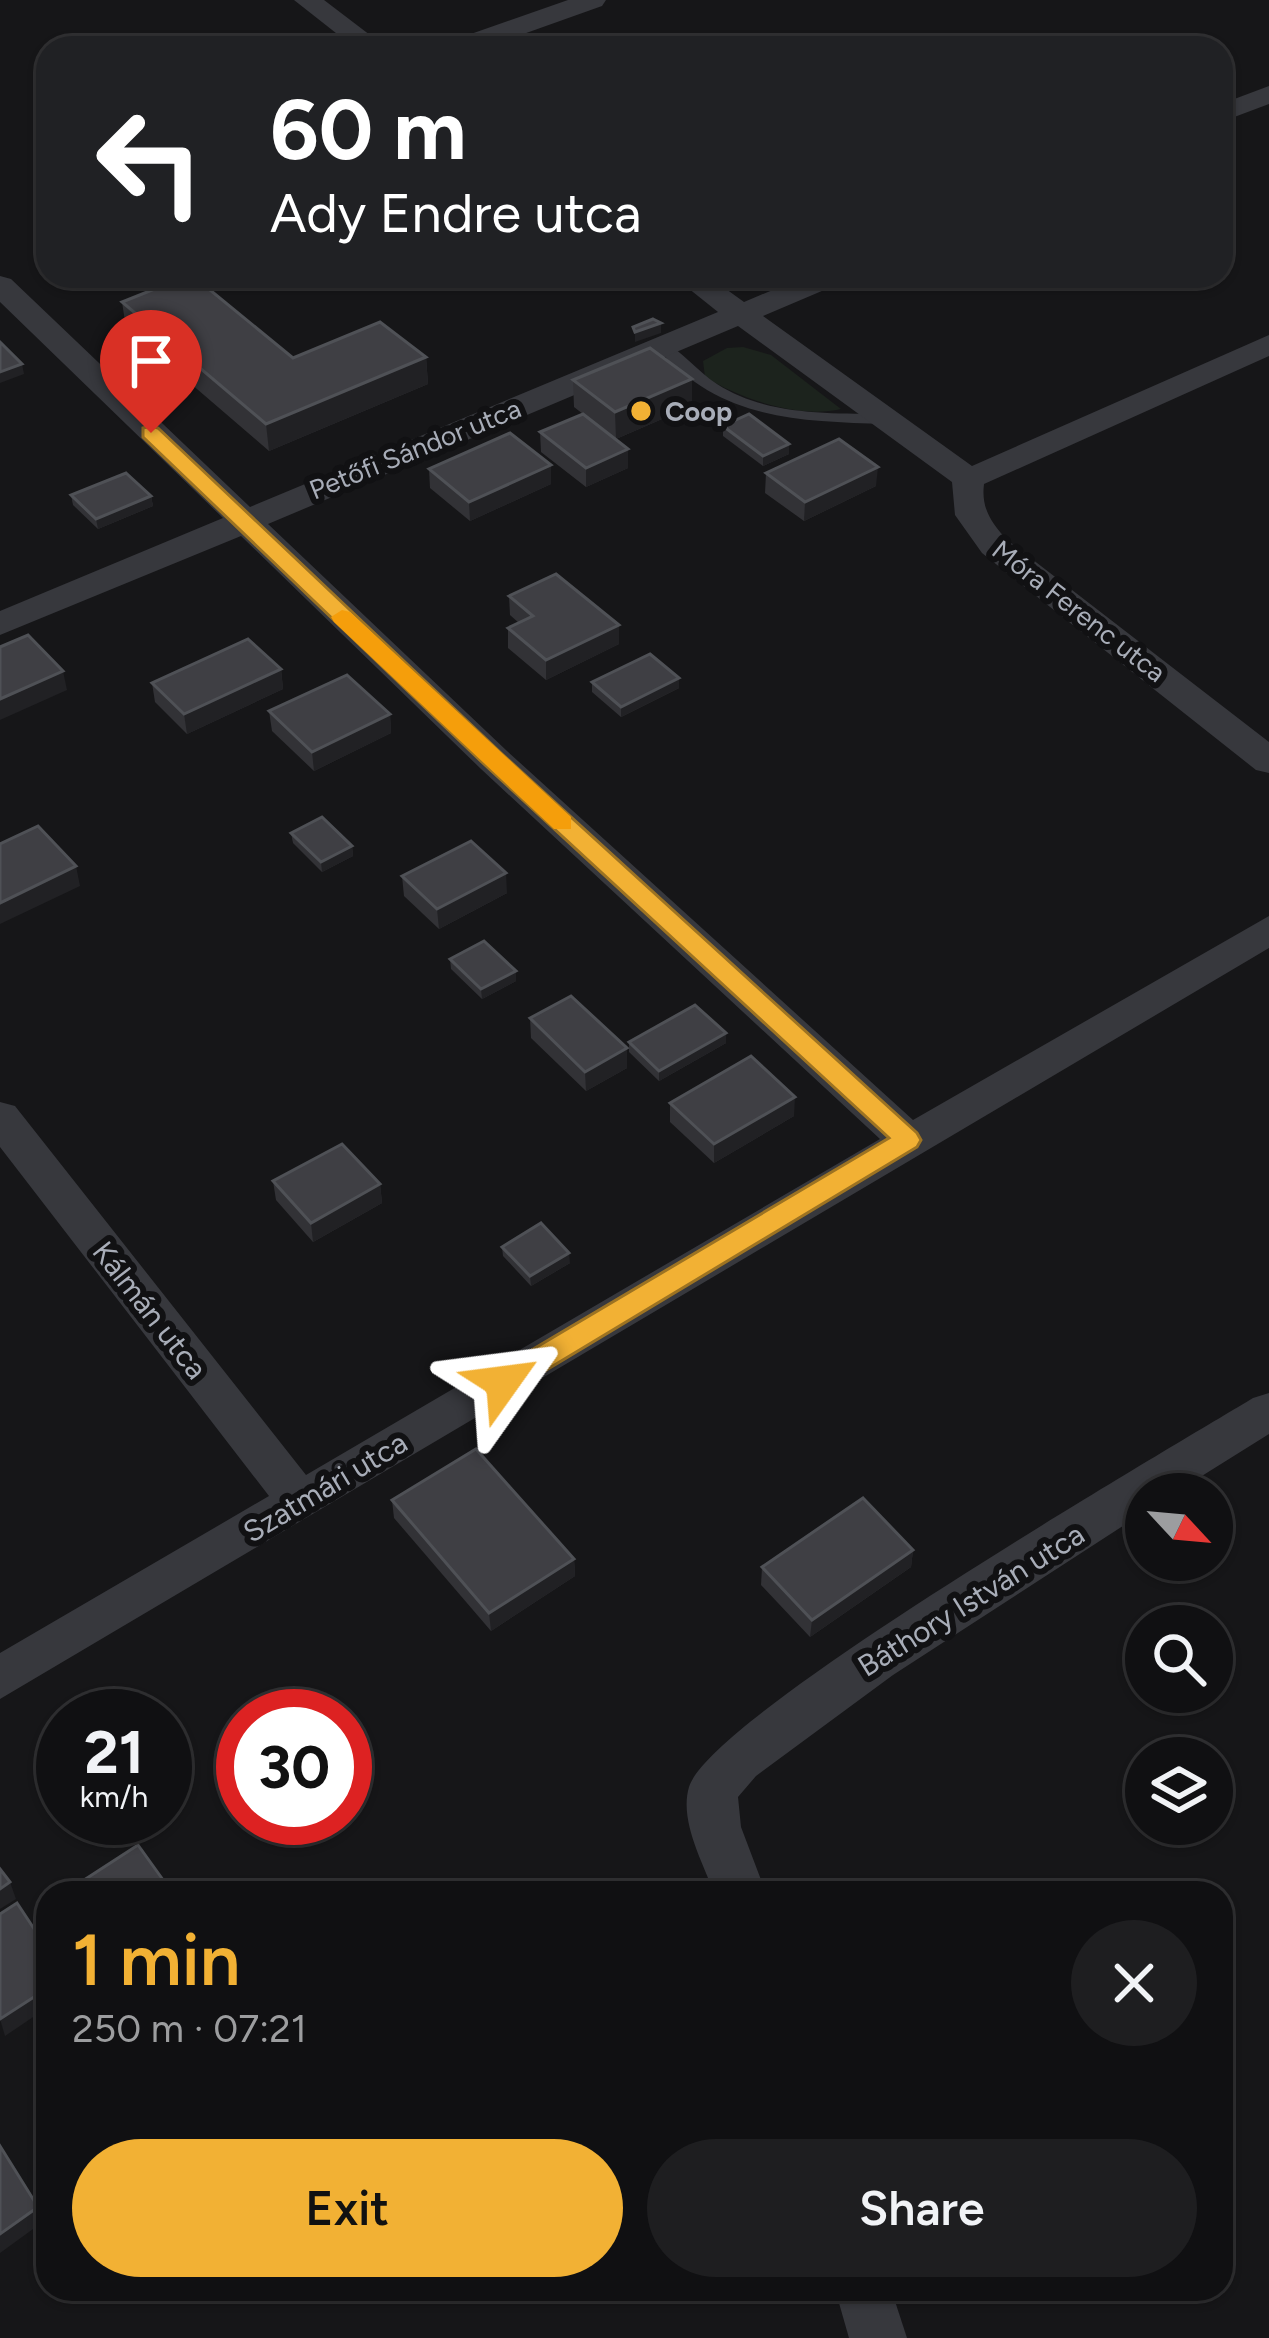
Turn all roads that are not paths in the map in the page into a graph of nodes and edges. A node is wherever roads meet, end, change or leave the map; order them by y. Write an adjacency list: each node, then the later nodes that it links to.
1 (307, 0): 3 (street)
2 (593, 0): 4 (street)
3 (357, 36)
4 (492, 36)
5 (1269, 94): 6 (street)
6 (1233, 109)
7 (0, 286): 15 (street)
8 (706, 288): 10 (street)
9 (803, 288): 10 (street, Petőfi Sándor utca)
10 (743, 313): 12 (street, Petőfi Sándor utca); 13 (street)
11 (1269, 344): 14 (street)
12 (664, 347): 13 (lane); 15 (street, Petőfi Sándor utca)
13 (886, 419): 14 (street)
14 (969, 479): 17 (street, Móra Ferenc utca)
15 (241, 520): 16 (street, Petőfi Sándor utca); 20 (street)
16 (0, 624)
17 (1269, 761)
18 (1269, 930): 20 (street, Szatmári utca)
19 (0, 1117): 22 (street, Kálmán utca)
20 (908, 1140): 22 (street, Szatmári utca)
21 (1269, 1411): 24 (street, Báthory István utca)
22 (300, 1502): 23 (street, Szatmári utca)
23 (0, 1678)
24 (736, 1881)
25 (867, 2301): 26 (street)
26 (878, 2338)

